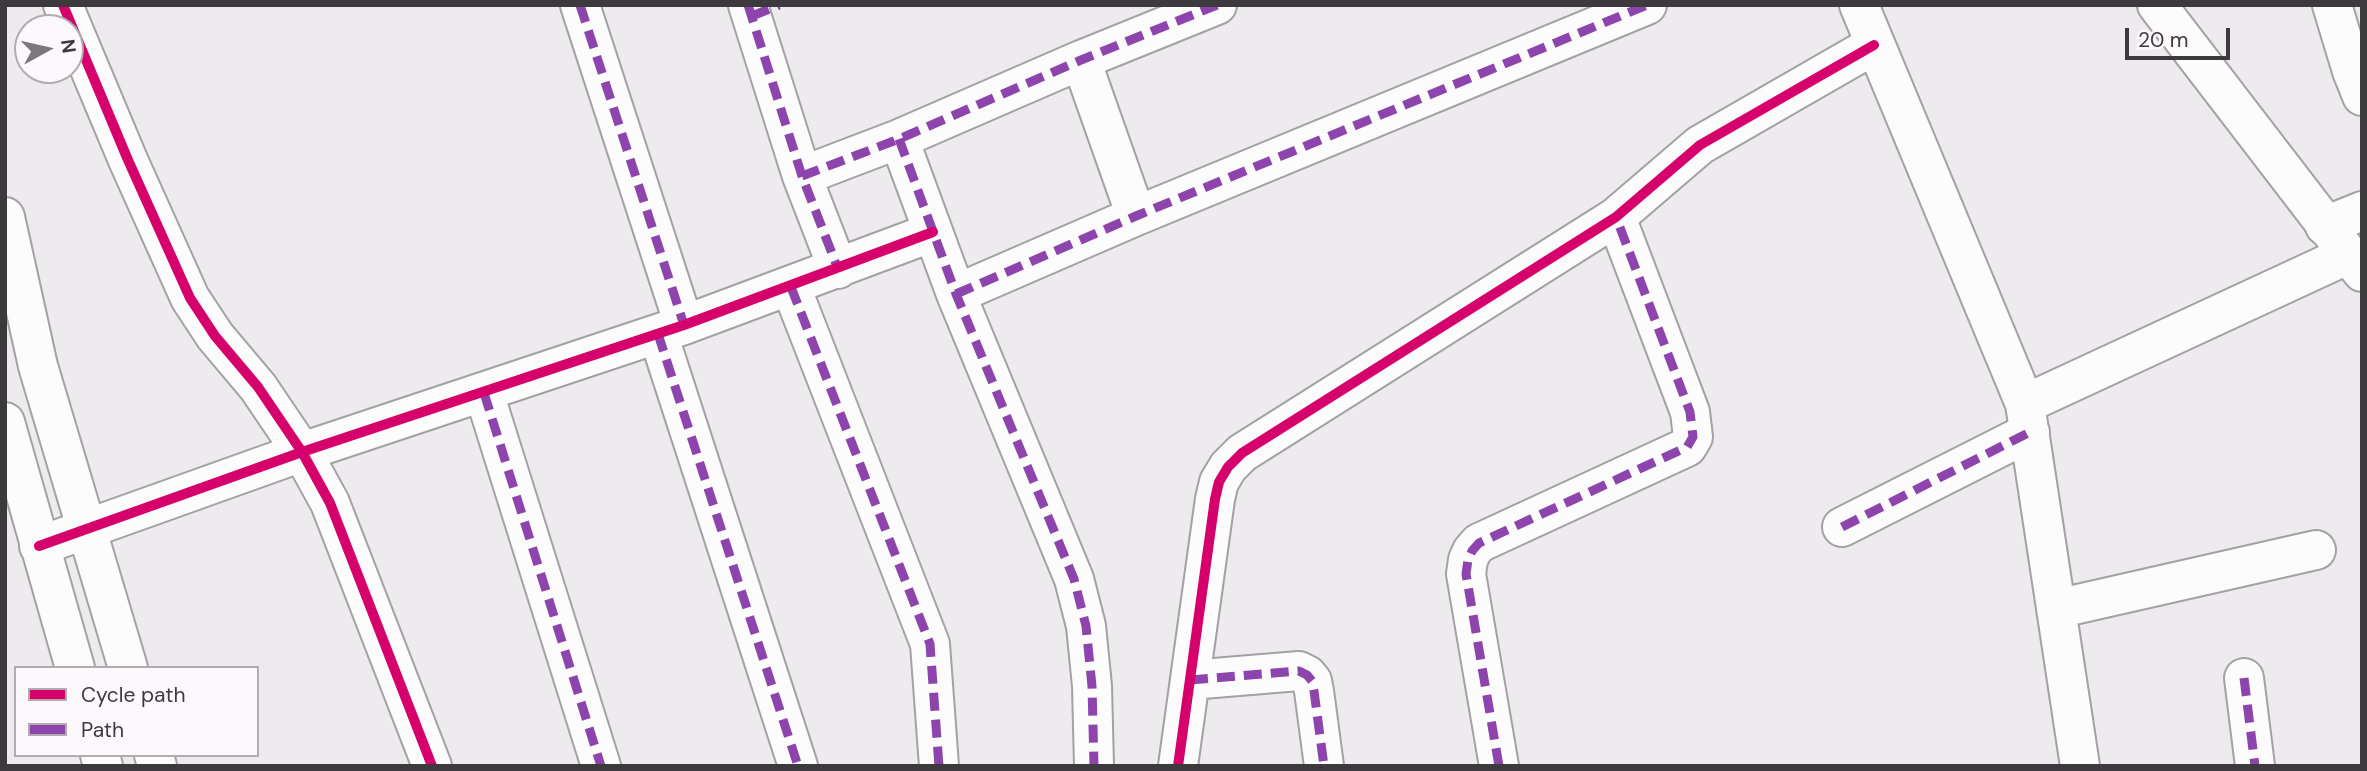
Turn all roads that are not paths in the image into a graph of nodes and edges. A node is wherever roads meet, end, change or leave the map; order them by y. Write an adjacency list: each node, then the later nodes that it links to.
1 (63, 5): 27 (street)
2 (580, 5): 23 (street)
3 (1217, 5): 10 (street)
4 (1647, 5): 15 (street)
5 (1859, 5): 9 (street)
6 (2157, 5): 19 (street)
7 (2332, 5): 11 (street)
8 (760, 9): 13 (street)
9 (1874, 45): 17 (street); 25 (street)
10 (1081, 60): 12 (street); 15 (street)
11 (2362, 96)
12 (899, 139): 13 (street); 18 (street)
13 (802, 176): 20 (street)
14 (2362, 211): 19 (street)
15 (1136, 216): 22 (street)
16 (5, 217): 29 (street)
17 (1616, 217): 36 (street); 44 (street)
18 (933, 232): 20 (street); 22 (street)
19 (2345, 251): 25 (street)
20 (838, 269): 21 (street)
21 (791, 287): 23 (street); 40 (street)
22 (956, 294): 41 (street)
23 (671, 329): 24 (street); 39 (street)
24 (484, 393): 27 (street); 38 (street)
25 (2027, 418): 28 (street); 32 (street)
26 (5, 422): 30 (street)
27 (302, 452): 29 (street); 37 (street)
28 (1842, 527)
29 (86, 528): 30 (street); 34 (street)
30 (39, 545): 33 (street)
31 (2316, 550): 32 (street)
32 (2056, 609): 45 (street)
33 (74, 666)
34 (127, 666)
35 (2244, 678): 46 (street)
36 (1190, 680): 42 (street); 43 (street)
37 (432, 766)
38 (601, 766)
39 (798, 766)
40 (939, 766)
41 (1094, 766)
42 (1178, 766)
43 (1325, 766)
44 (1499, 766)
45 (2080, 766)
46 (2255, 766)

